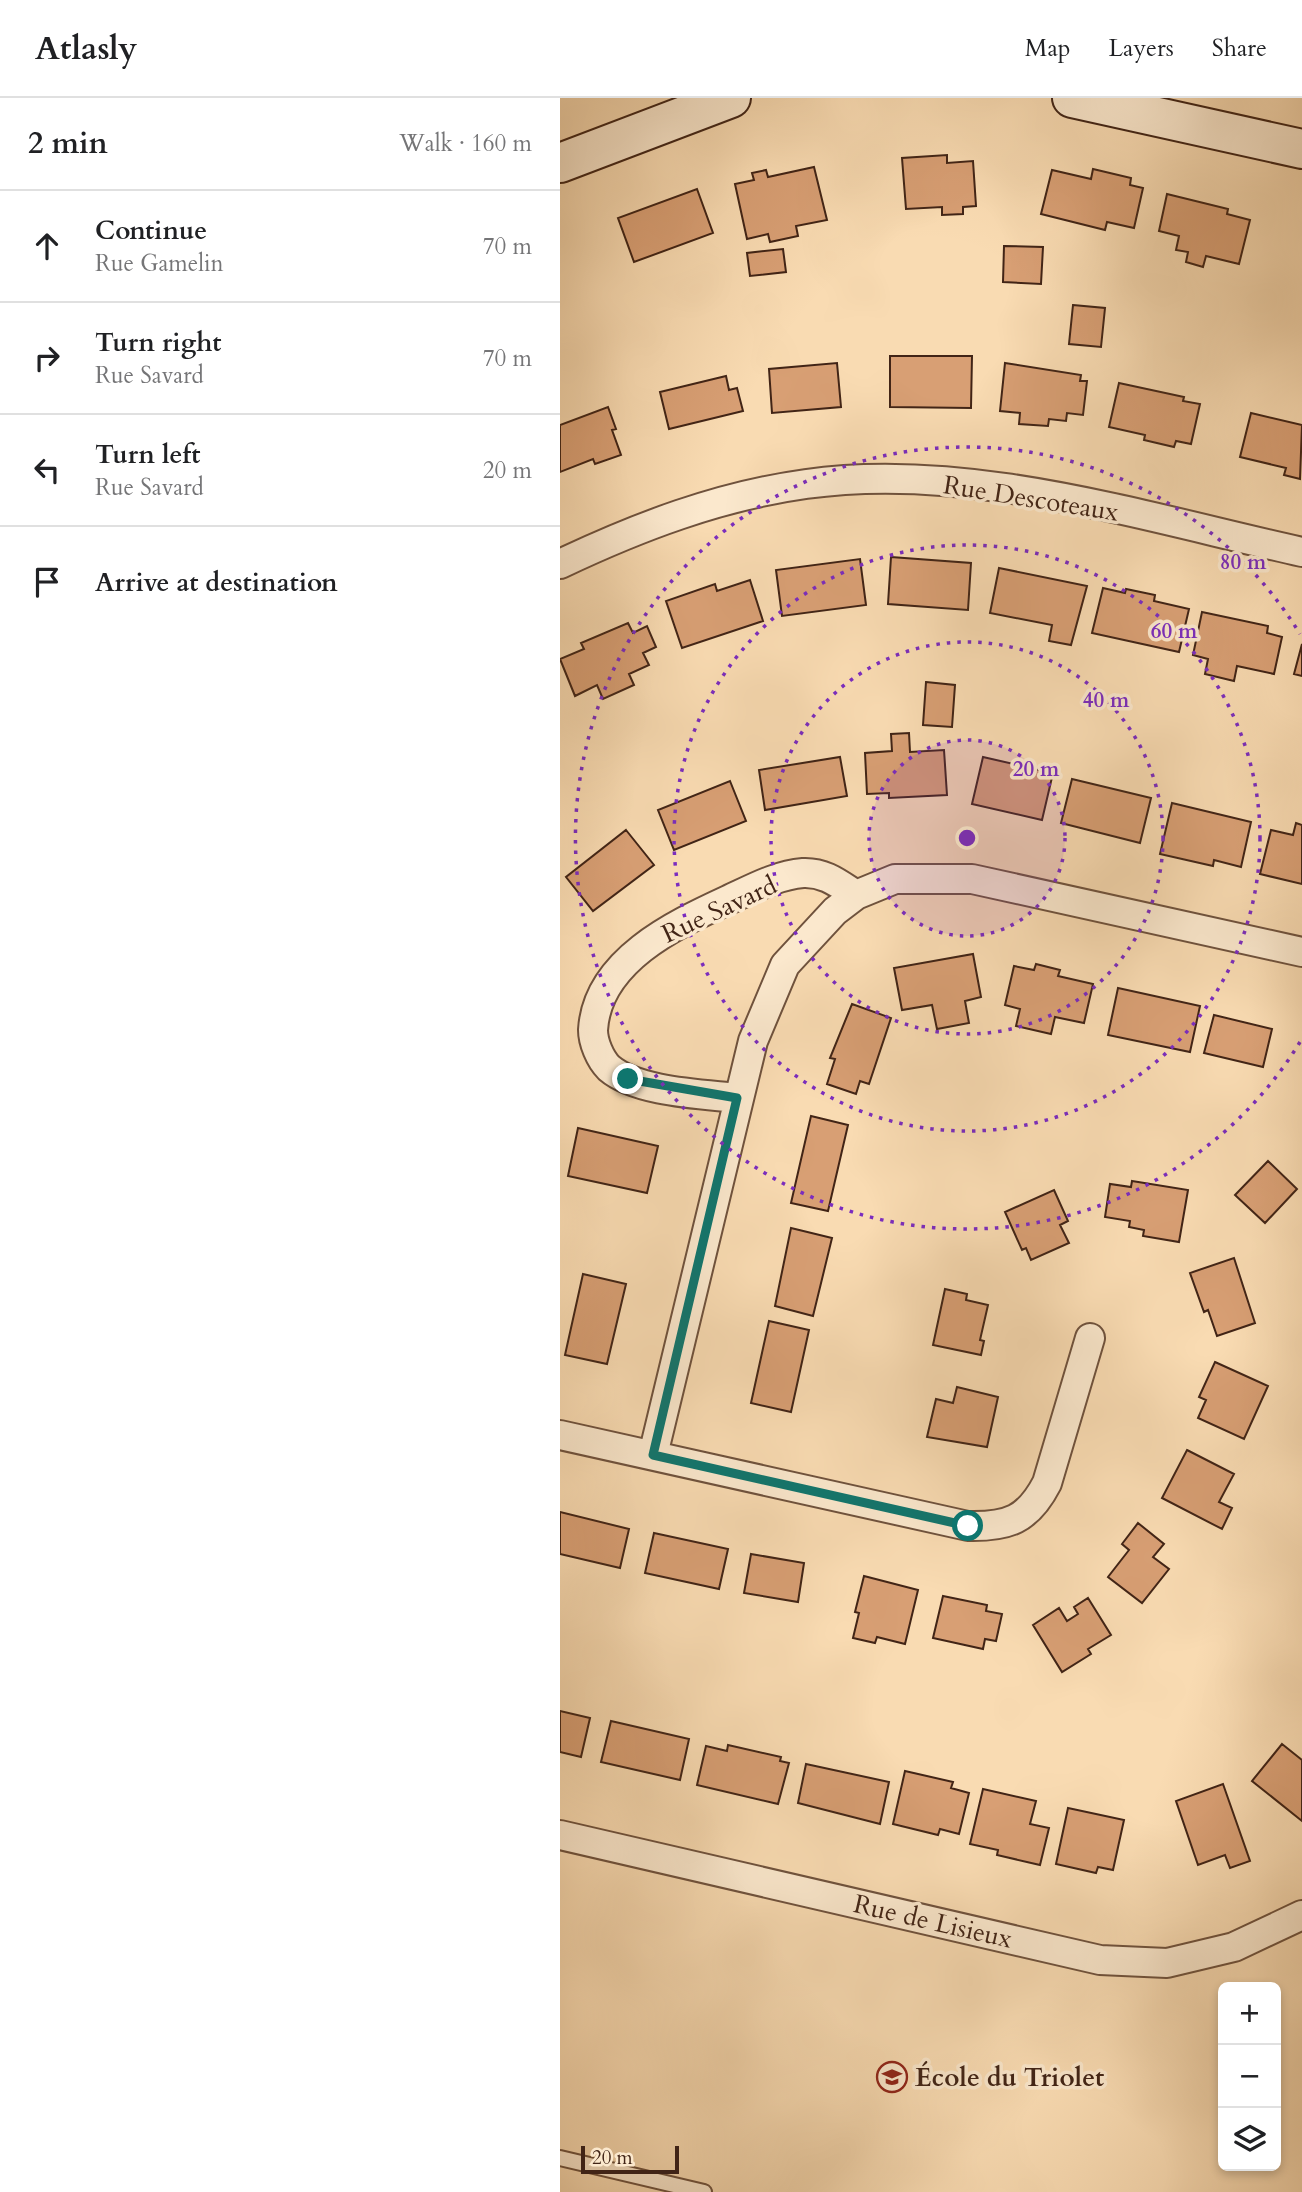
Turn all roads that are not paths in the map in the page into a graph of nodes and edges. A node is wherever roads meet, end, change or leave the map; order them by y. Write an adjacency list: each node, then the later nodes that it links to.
1 (732, 98): 4 (street)
2 (1072, 98): 3 (street)
3 (1302, 149)
4 (560, 163)
5 (1302, 552): 6 (street, Rue Descoteaux)
6 (560, 564)
7 (856, 895): 8 (street); 9 (street); 9 (street, Rue Savard)
8 (1302, 952)
9 (737, 1098): 12 (street)
10 (1090, 1338): 12 (street)
11 (560, 1435): 12 (street)
12 (653, 1455)
13 (560, 1835): 14 (street, Rue de Lisieux)
14 (1302, 1915)
15 (560, 2158): 16 (lane)
16 (704, 2192)

